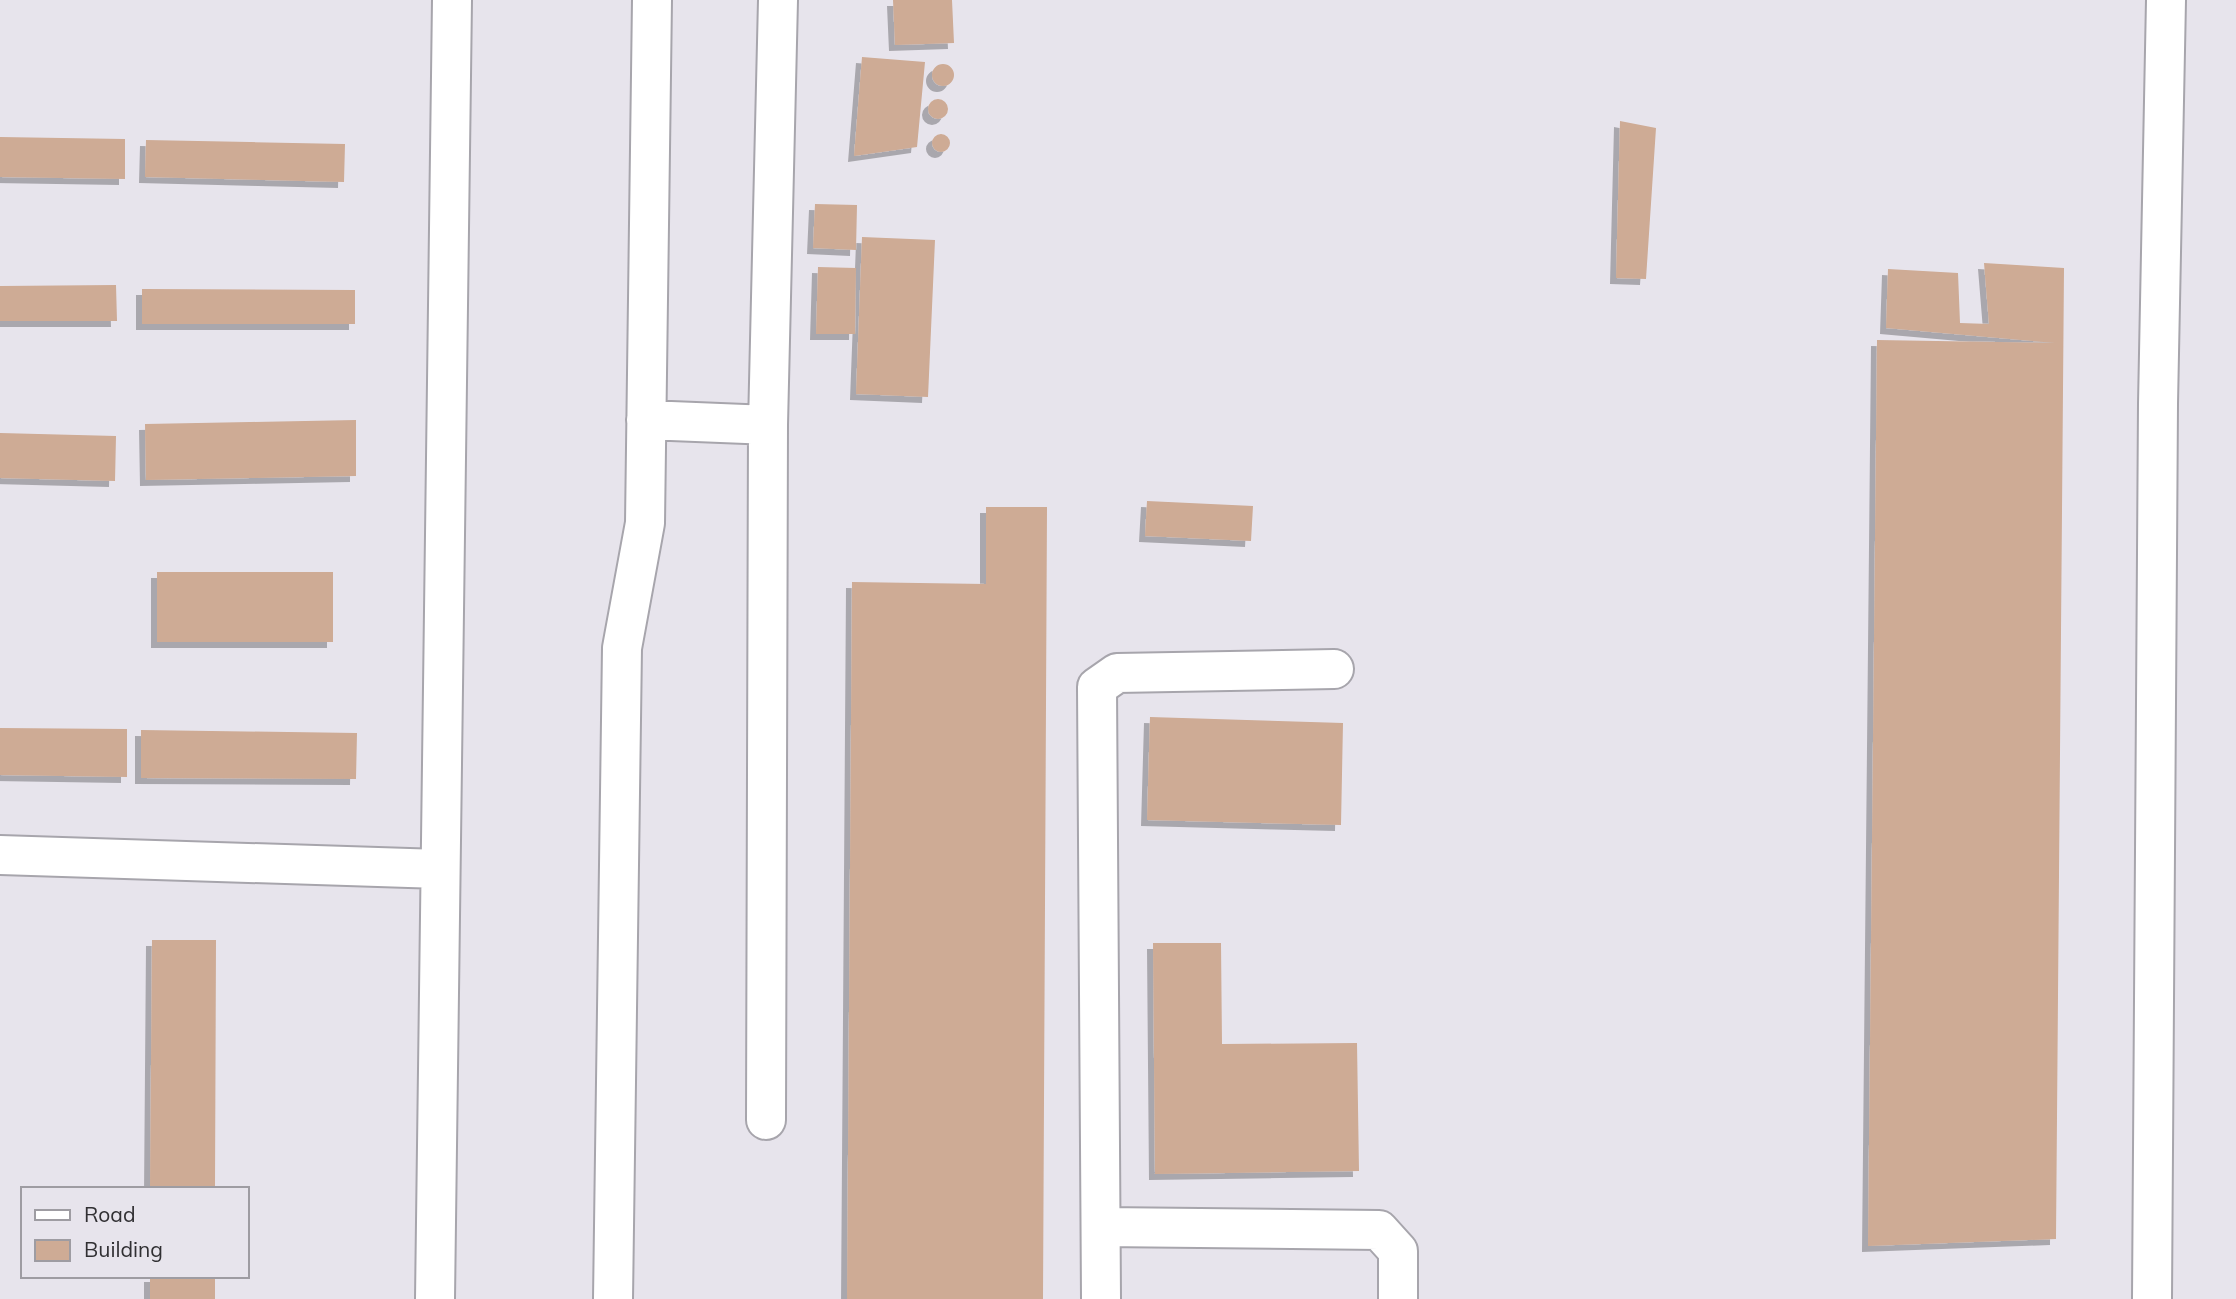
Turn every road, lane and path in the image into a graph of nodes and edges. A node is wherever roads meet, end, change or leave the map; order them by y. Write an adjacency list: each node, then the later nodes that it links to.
1 (452, 0): 9 (lane)
2 (652, 0): 5 (lane)
3 (778, 0): 6 (lane)
4 (2166, 0): 16 (lane)
5 (646, 421): 6 (lane); 13 (lane)
6 (768, 425): 10 (lane)
7 (1334, 669): 11 (lane)
8 (0, 855): 9 (lane)
9 (440, 869): 12 (lane)
10 (766, 1120)
11 (1102, 1227): 14 (lane); 15 (lane)
12 (435, 1299)
13 (613, 1299)
14 (1101, 1299)
15 (1398, 1299)
16 (2152, 1299)

